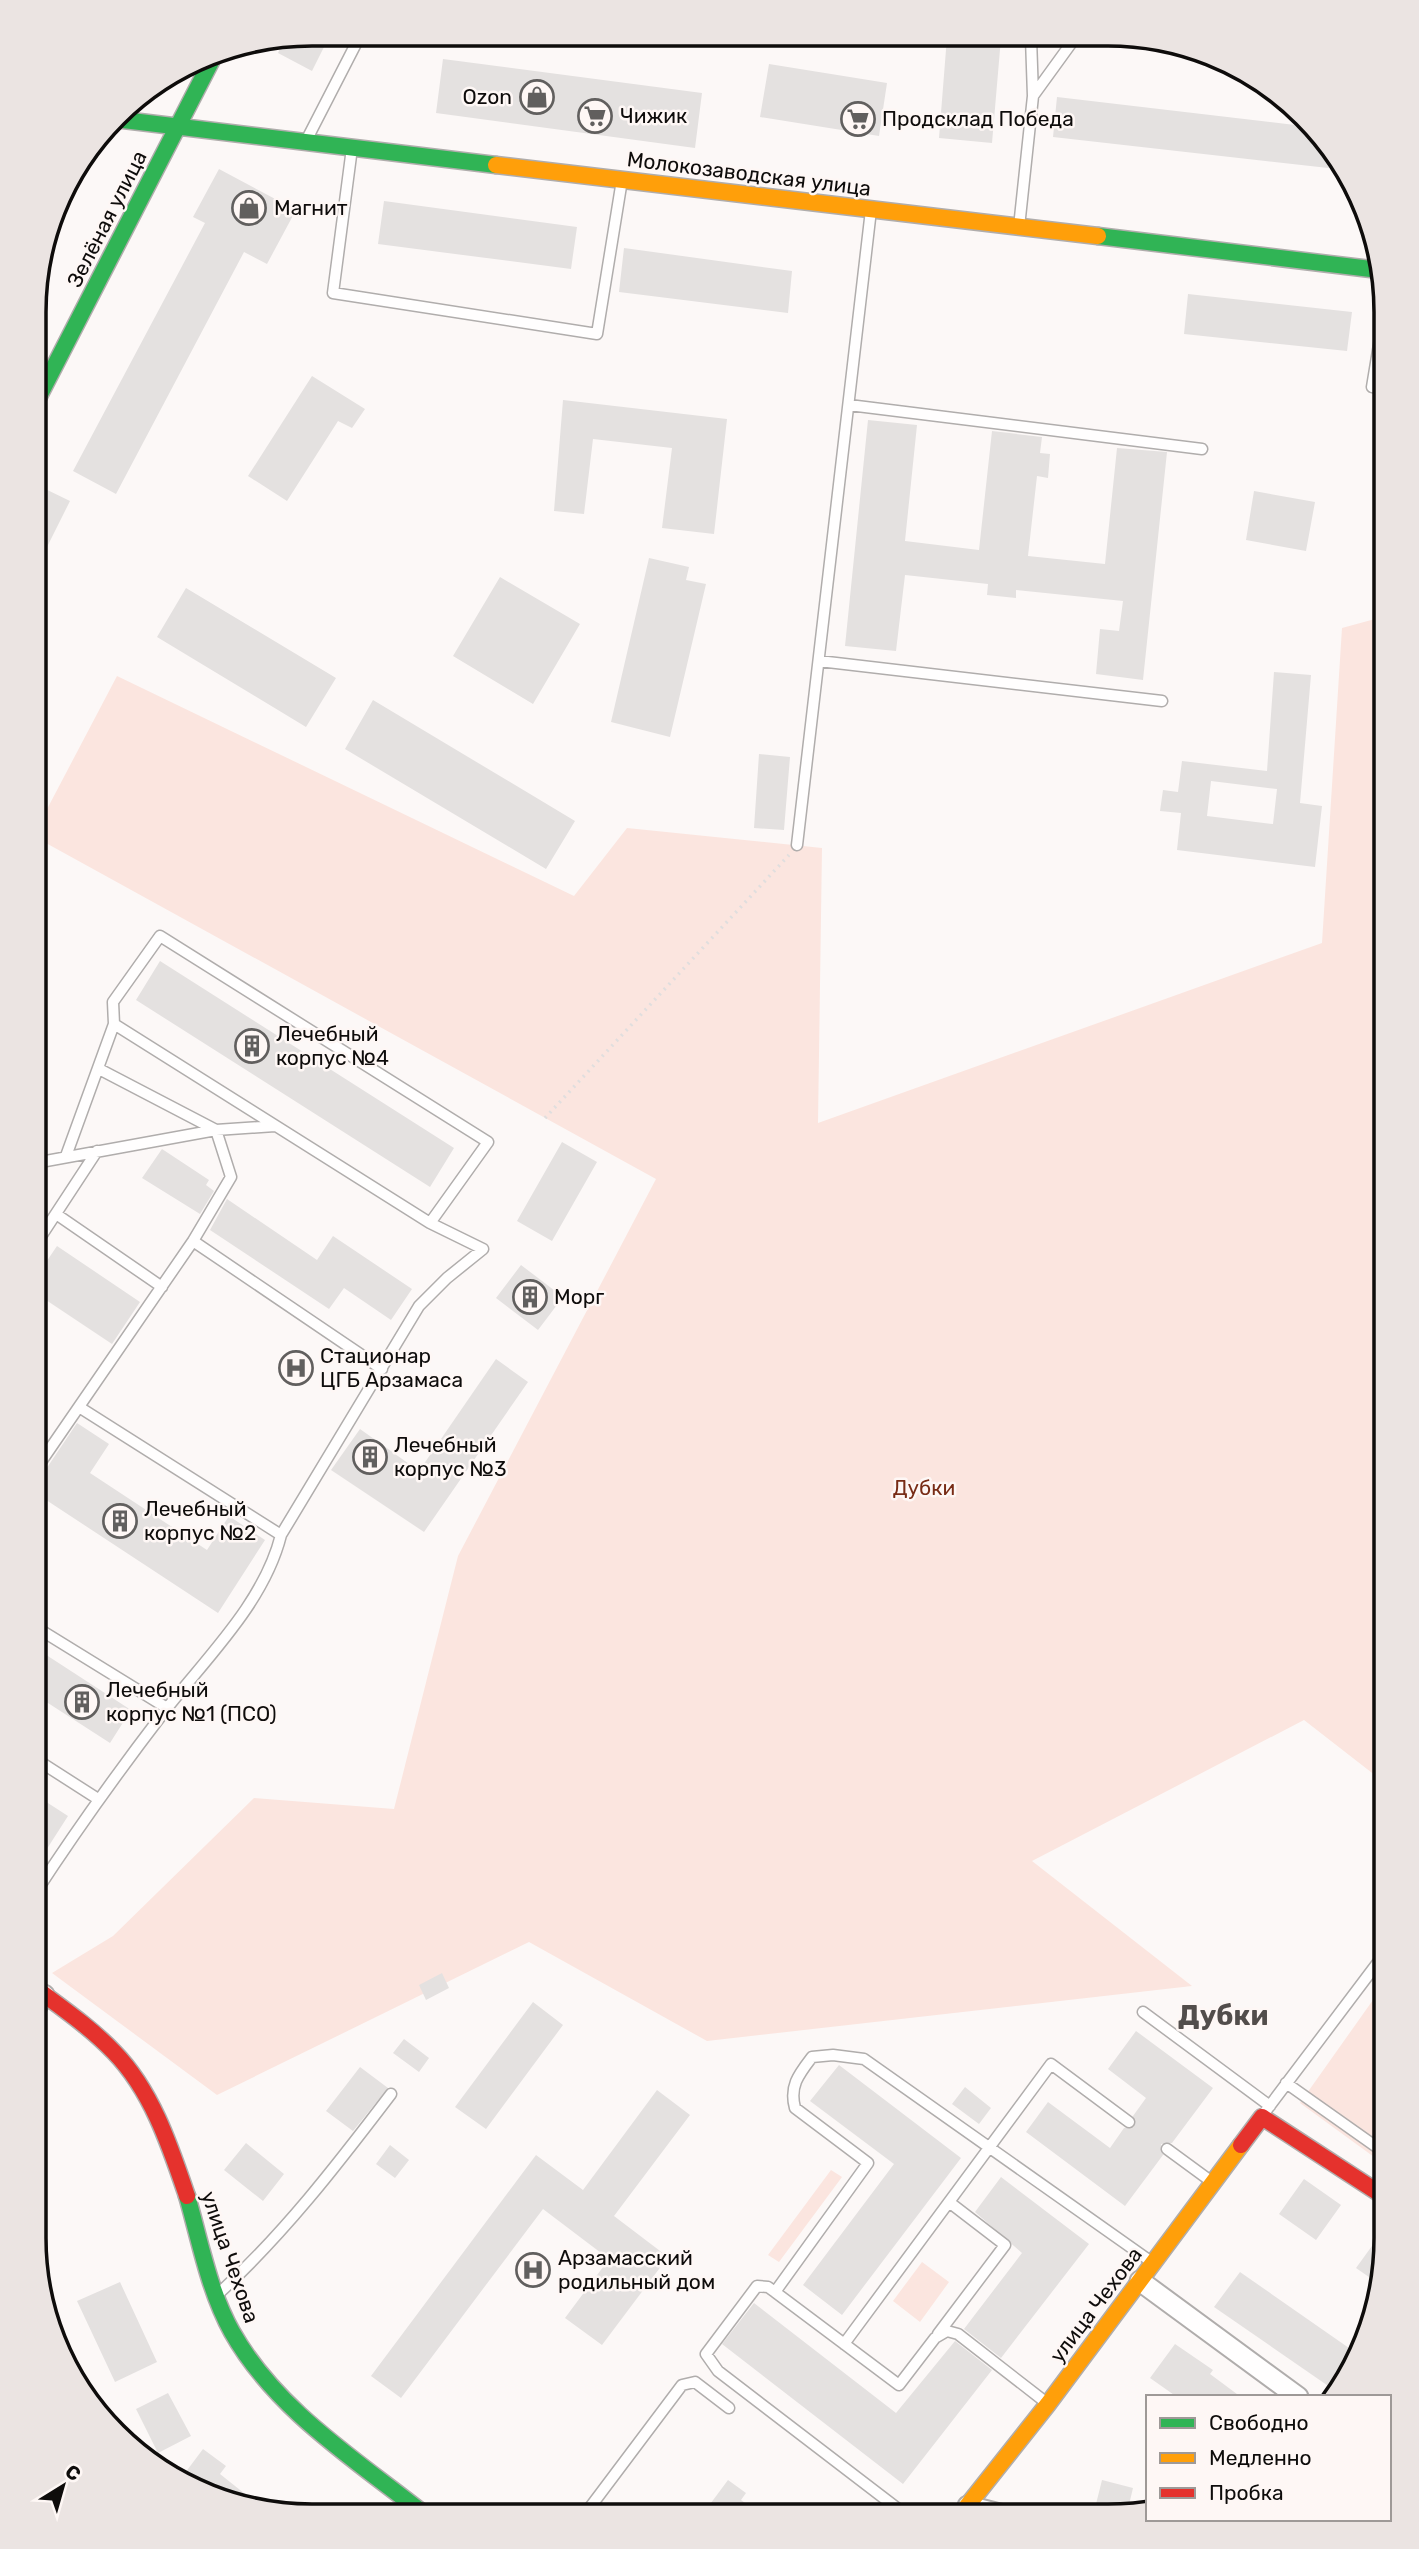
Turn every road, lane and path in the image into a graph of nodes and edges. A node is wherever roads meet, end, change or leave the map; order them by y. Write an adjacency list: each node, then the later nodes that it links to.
1 (355, 46): 8 (lane)
2 (1031, 46): 5 (lane)
3 (1070, 46): 5 (lane)
4 (209, 66): 7 (street, Зелёная улица)
5 (1034, 96): 12 (lane)
6 (125, 121): 7 (street, Молокозаводская улица)
7 (177, 127): 8 (street, Молокозаводская улица); 14 (street, Зелёная улица)
8 (305, 143): 9 (street, Молокозаводская улица)
9 (352, 148): 10 (street, Молокозаводская улица); 10 (lane)
10 (622, 180): 11 (street, Молокозаводская улица)
11 (871, 209): 12 (street, Молокозаводская улица); 15 (lane)
12 (1019, 228): 13 (street, Молокозаводская улица)
13 (1370, 269)
14 (46, 383)
15 (849, 405): 16 (lane); 17 (lane)
16 (1202, 449)
17 (819, 661): 18 (lane); 19 (lane)
18 (1162, 701)
19 (797, 845): 22 (path)
20 (114, 1024): 21 (lane); 23 (lane); 29 (lane)
21 (99, 1069): 24 (lane); 26 (lane)
22 (545, 1118)
23 (275, 1126): 24 (lane); 29 (lane)
24 (216, 1130): 25 (lane); 31 (lane)
25 (97, 1151): 26 (lane); 28 (lane)
26 (66, 1156): 27 (lane)
27 (46, 1160)
28 (56, 1214): 30 (lane); 32 (lane)
29 (429, 1223): 33 (lane)
30 (46, 1229)
31 (193, 1241): 32 (lane); 33 (lane)
32 (162, 1287): 34 (lane)
33 (382, 1369): 36 (lane)
34 (79, 1407): 35 (lane); 36 (lane)
35 (46, 1455)
36 (281, 1535): 38 (lane)
37 (46, 1633): 38 (lane)
38 (167, 1708): 40 (lane)
39 (46, 1766): 40 (lane)
40 (97, 1799): 41 (lane)
41 (46, 1877)
42 (1374, 1967): 45 (lane)
43 (46, 2004): 58 (street, улица Чехова)
44 (1143, 2012): 47 (lane)
45 (1286, 2083): 47 (lane); 49 (lane)
46 (391, 2094): 58 (lane)
47 (1266, 2111): 52 (street, улица Чехова); 53 (street)
48 (1129, 2122): 50 (lane)
49 (1374, 2145)
50 (990, 2147): 54 (lane); 55 (lane); 57 (lane)
51 (1167, 2149): 52 (lane)
52 (1213, 2183): 55 (street, улица Чехова)
53 (1374, 2189)
54 (948, 2202): 59 (lane); 60 (lane)
55 (1153, 2264): 56 (street, улица Чехова)
56 (1140, 2281): 61 (street); 62 (street, улица Чехова)
57 (775, 2292): 60 (lane); 66 (lane)
58 (217, 2296): 64 (street, улица Чехова)
59 (935, 2338): 60 (lane); 62 (lane)
60 (844, 2344)
61 (1294, 2395)
62 (1048, 2404): 67 (street, улица Чехова)
63 (729, 2408): 65 (lane)
64 (412, 2504)
65 (593, 2504)
66 (892, 2504)
67 (969, 2504)

